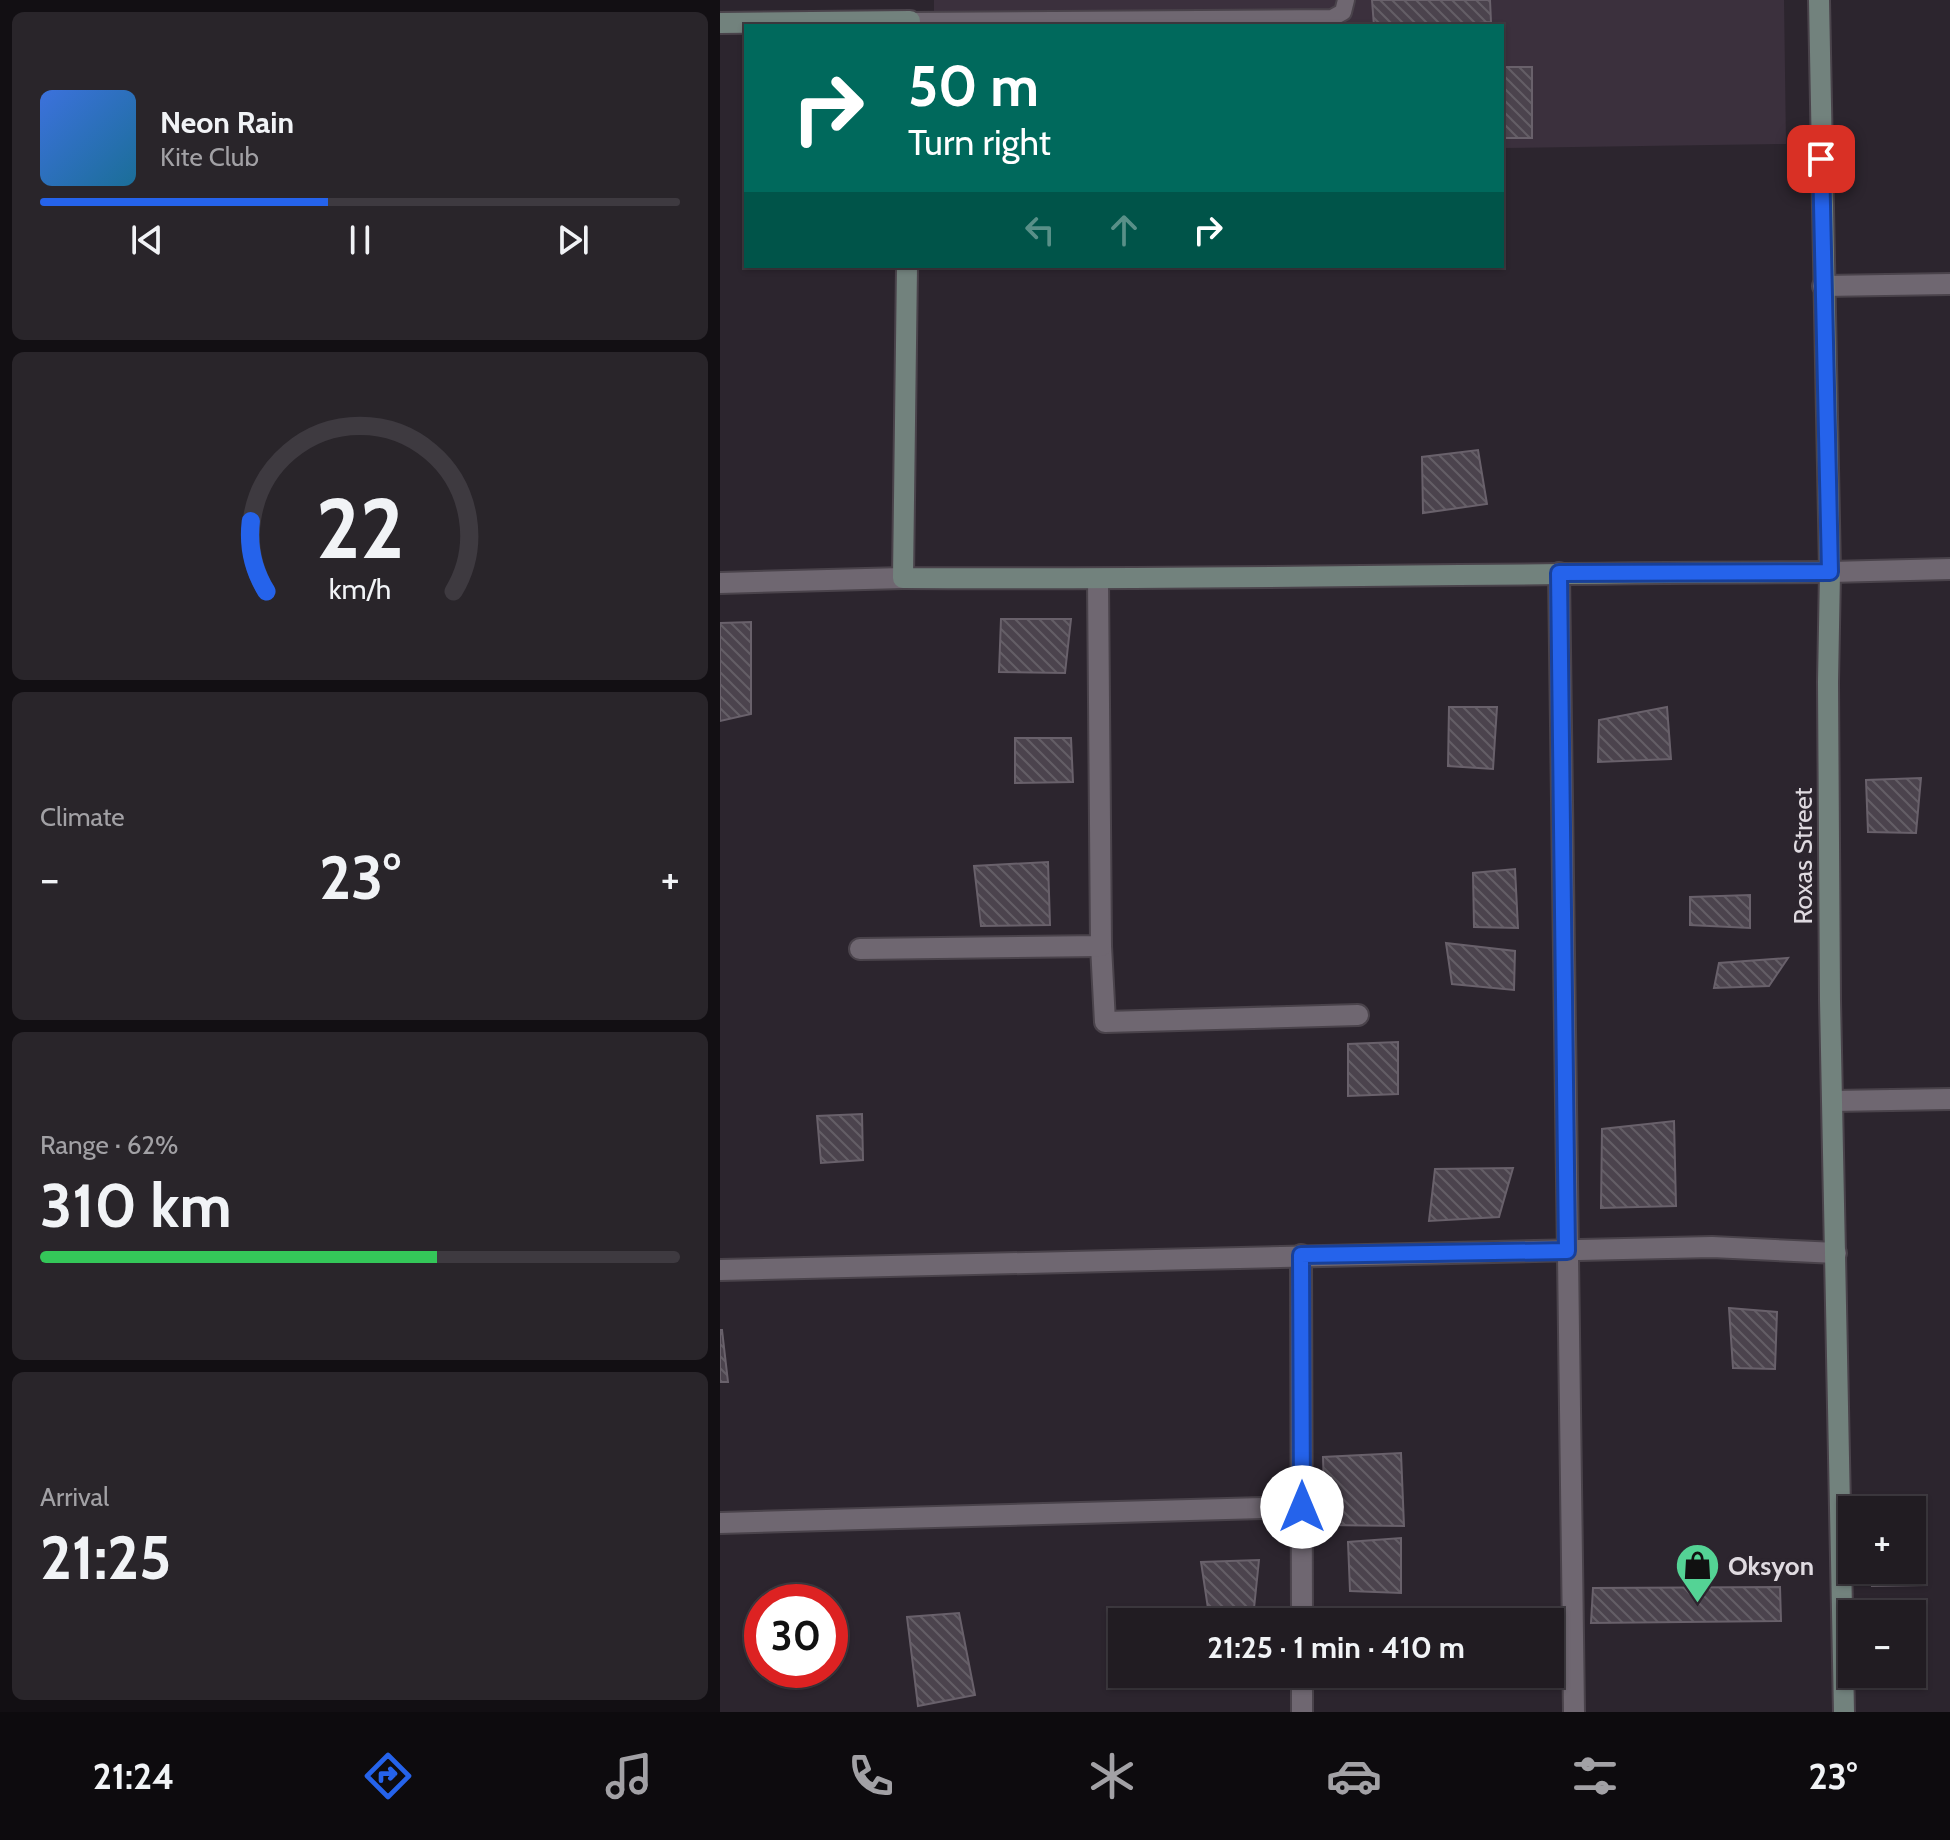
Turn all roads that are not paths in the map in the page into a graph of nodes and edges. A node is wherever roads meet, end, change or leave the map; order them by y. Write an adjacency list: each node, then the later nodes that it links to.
1 (1346, 0): 3 (lane)
2 (1819, 0): 7 (street, Roxas Street)
3 (910, 16): 4 (street)
4 (720, 23)
5 (907, 268): 11 (street)
6 (1950, 284): 7 (street)
7 (1823, 286): 9 (street, Roxas Street)
8 (1950, 569): 9 (street)
9 (1830, 572): 10 (street); 18 (street, Roxas Street)
10 (1559, 573): 12 (street); 19 (street)
11 (903, 578): 12 (street); 13 (street)
12 (1098, 580): 14 (street)
13 (720, 583)
14 (1101, 946): 15 (street); 16 (street)
15 (860, 949)
16 (1358, 1015)
17 (1950, 1099): 18 (street)
18 (1833, 1101): 20 (street, Roxas Street)
19 (1567, 1251): 20 (street); 21 (street); 28 (street)
20 (1836, 1253): 29 (street, Roxas Street)
21 (1301, 1255): 22 (street); 23 (street)
22 (720, 1270)
23 (1302, 1507): 24 (street); 25 (street)
24 (720, 1523)
25 (1302, 1608)
26 (1302, 1688): 27 (street)
27 (1302, 1712)
28 (1574, 1712)
29 (1844, 1712)

